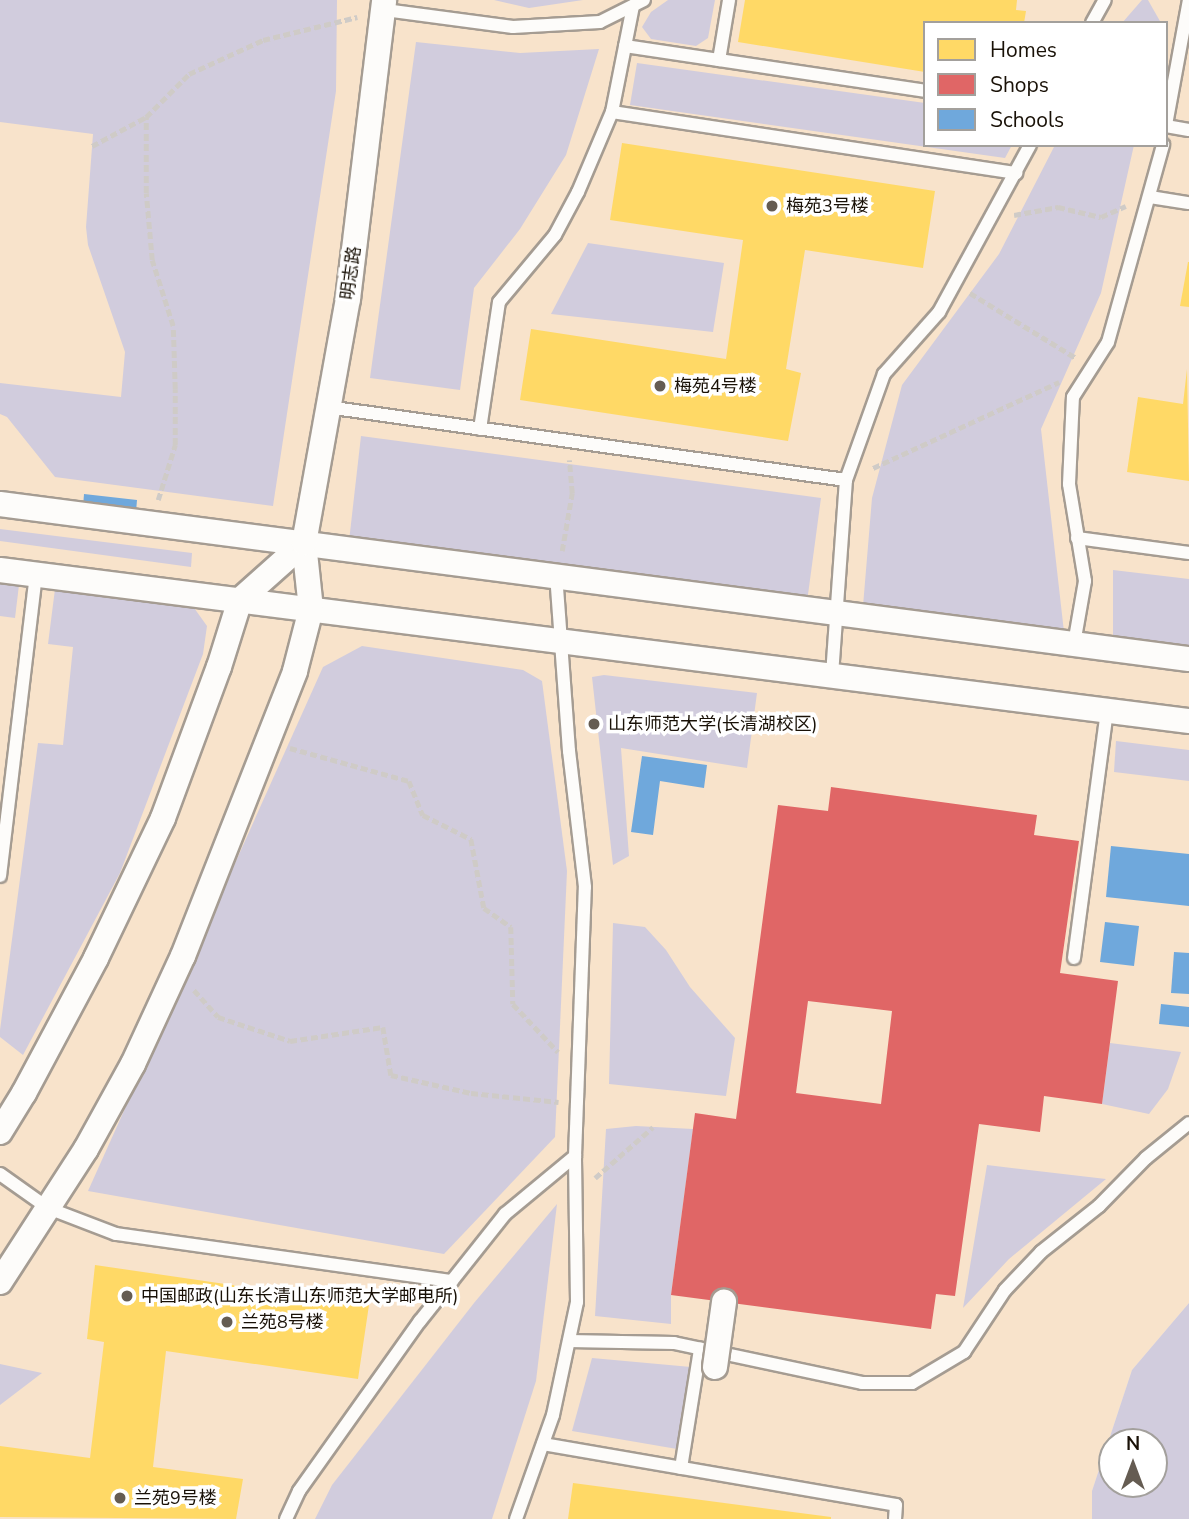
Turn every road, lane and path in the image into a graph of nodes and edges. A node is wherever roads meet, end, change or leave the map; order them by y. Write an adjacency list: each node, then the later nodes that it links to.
1 (729, 0): 8 (lane)
2 (1105, 0): 6 (lane)
3 (1189, 1): 11 (lane)
4 (638, 3): 5 (lane); 7 (lane)
5 (384, 5): 12 (path); 24 (street, 明志路)
6 (1093, 21)
7 (625, 46): 8 (lane); 10 (lane)
8 (719, 60): 9 (lane)
9 (923, 91)
10 (612, 112): 18 (lane); 25 (lane)
11 (1168, 115)
12 (146, 117): 15 (path); 29 (path)
13 (1168, 126): 14 (lane)
14 (1189, 130)
15 (92, 146)
16 (1029, 147): 18 (lane)
17 (1162, 147): 19 (lane)
18 (1016, 173): 21 (lane)
19 (1150, 197): 20 (lane); 21 (path); 23 (lane)
20 (1189, 203)
21 (992, 220): 22 (lane)
22 (955, 283): 23 (path); 27 (lane)
23 (1092, 367): 27 (path); 30 (lane)
24 (327, 407): 25 (lane); 31 (street, 明志路)
25 (480, 429): 26 (lane)
26 (568, 441): 27 (lane); 35 (path)
27 (846, 480): 38 (lane)
28 (0, 504): 29 (street)
29 (151, 524): 31 (street)
30 (1077, 538): 32 (lane); 40 (lane)
31 (303, 543): 35 (street); 36 (street); 37 (street, 明志路)
32 (1189, 553)
33 (0, 570): 34 (street)
34 (36, 575): 36 (street); 46 (lane)
35 (556, 576): 38 (street); 39 (lane)
36 (240, 600): 37 (street); 53 (street)
37 (311, 609): 39 (street); 45 (street)
38 (836, 612): 40 (street); 42 (lane)
39 (561, 641): 42 (street); 49 (lane)
40 (1074, 644): 41 (street)
41 (1189, 659)
42 (832, 675): 43 (street)
43 (1107, 710): 44 (street); 47 (lane)
44 (1189, 720)
45 (269, 742): 48 (street); 49 (path)
46 (0, 876)
47 (1074, 958)
48 (177, 970): 50 (path); 57 (street)
49 (579, 1076): 50 (lane)
50 (578, 1104): 54 (lane)
51 (1189, 1124): 62 (lane)
52 (653, 1127): 56 (path)
53 (0, 1132)
54 (576, 1156): 56 (lane); 58 (lane)
55 (0, 1174): 57 (lane)
56 (576, 1195): 61 (lane)
57 (48, 1208): 58 (lane); 59 (street)
58 (452, 1281): 65 (lane)
59 (0, 1282)
60 (723, 1301): 62 (street, bridge)
61 (569, 1341): 62 (lane); 63 (lane)
62 (707, 1358): 64 (lane)
63 (543, 1444): 64 (lane); 66 (lane)
64 (681, 1468): 67 (lane)
65 (286, 1519)
66 (516, 1519)
67 (895, 1519)

